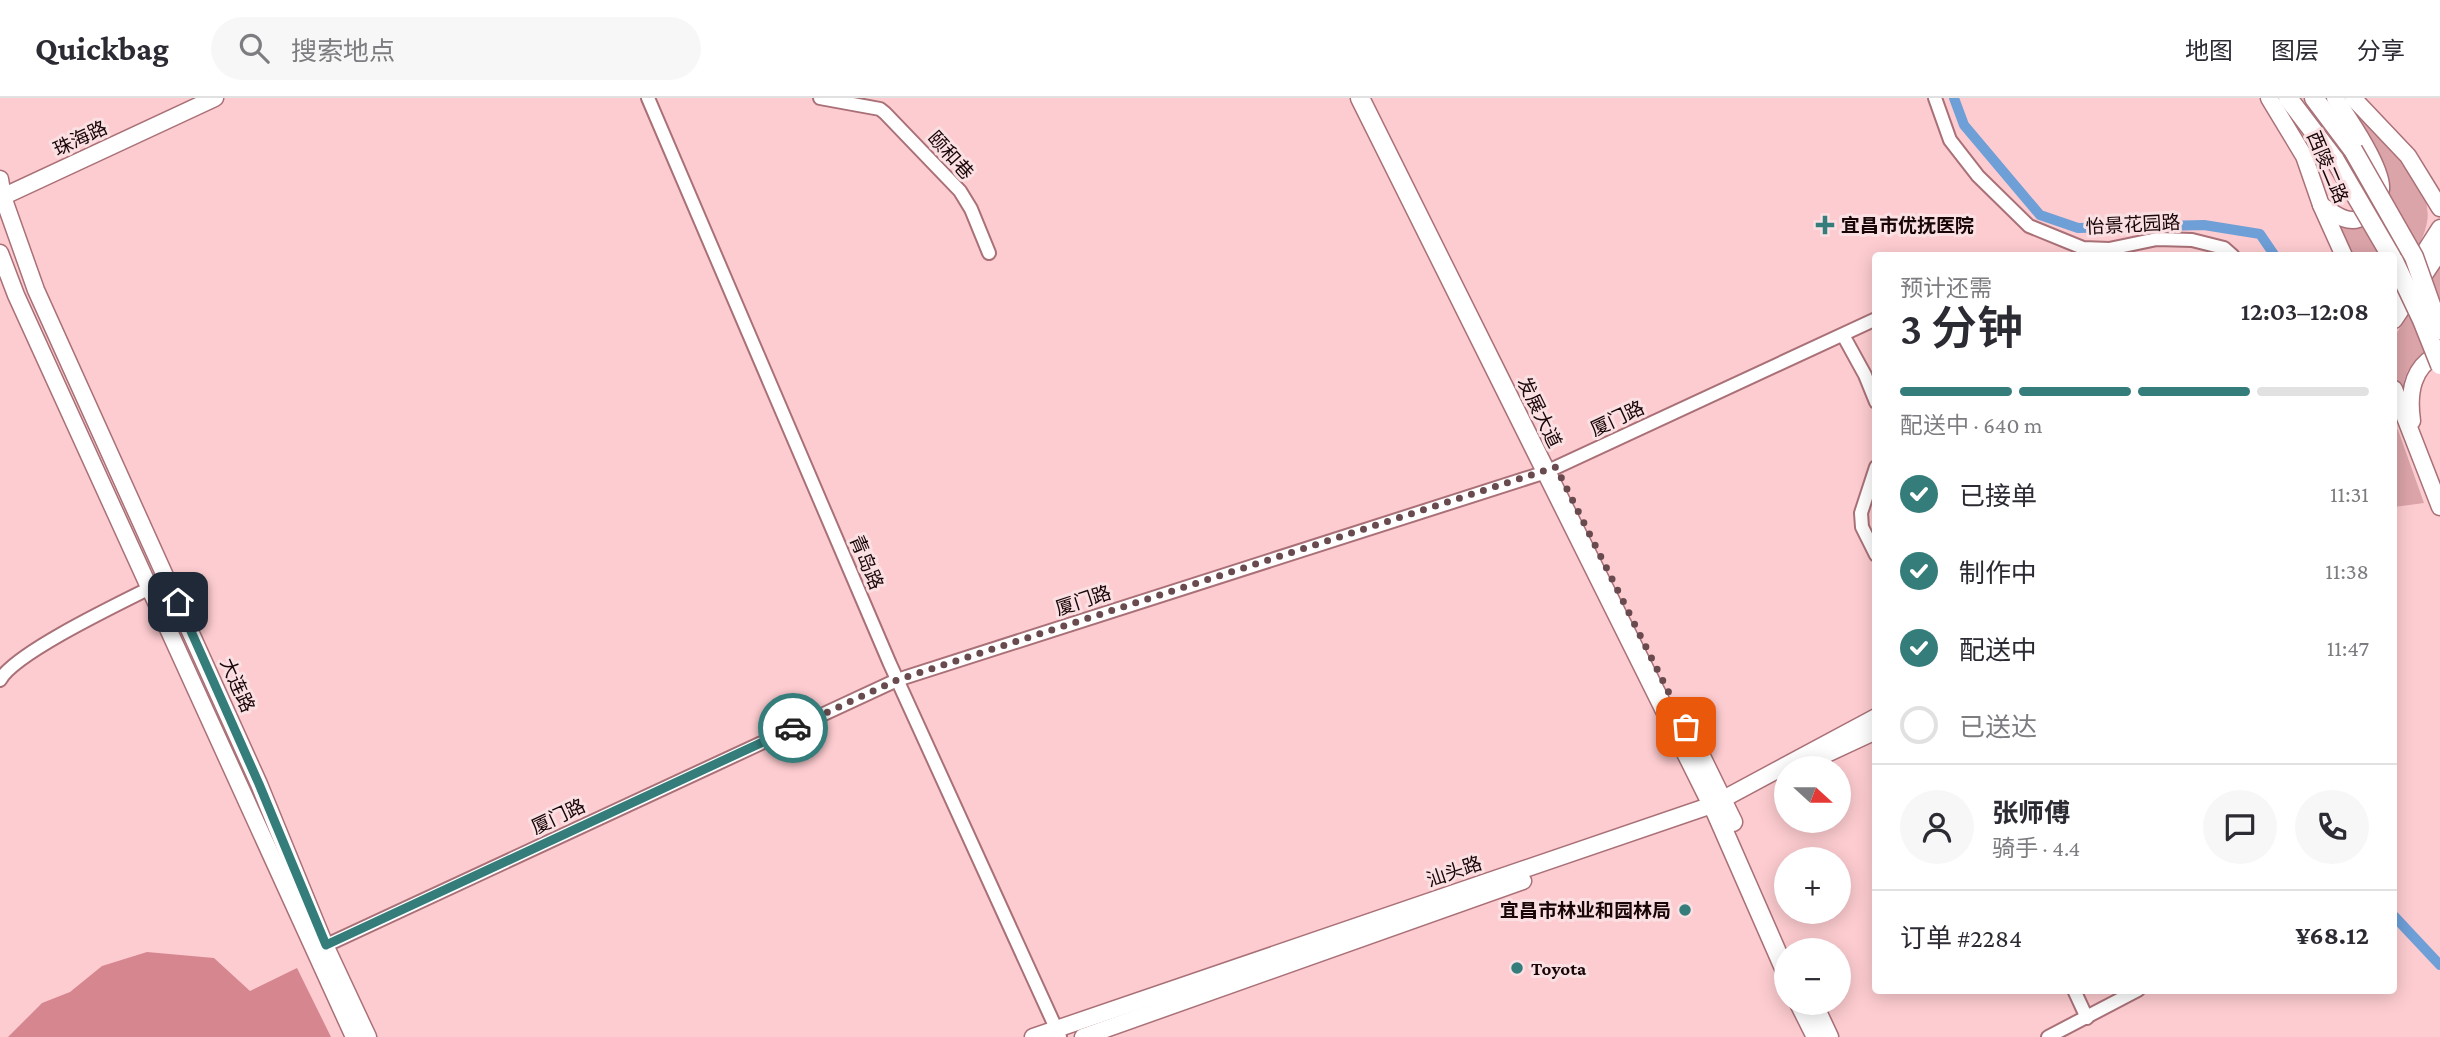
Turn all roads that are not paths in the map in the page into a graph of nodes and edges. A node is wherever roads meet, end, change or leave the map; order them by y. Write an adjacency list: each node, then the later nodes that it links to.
1 (189, 98): 13 (main road, 珠海路)
2 (215, 98): 13 (main road, 珠海路)
3 (648, 98): 42 (street, 青岛路)
4 (820, 98): 22 (street, 颐和巷)
5 (1360, 98): 35 (highway, 发展大道)
6 (1373, 98): 35 (highway, 发展大道)
7 (1936, 98): 18 (street, 怡景花园路)
8 (2269, 98): 14 (main road, 西陵二路)
9 (2288, 98): 20 (highway, bridge)
10 (2314, 98): 27 (highway, bridge)
11 (2334, 98): 14 (main road)
12 (2353, 98): 15 (main road)
13 (1, 190): 39 (main road, 大连路)
14 (2321, 205): 19 (main road, 西陵二路)
15 (2440, 208)
16 (2440, 228): 24 (main road)
17 (2440, 251): 25 (main road)
18 (2229, 252)
19 (2342, 252)
20 (2389, 252)
21 (0, 253): 40 (main road, 大连路)
22 (989, 253)
23 (2397, 267): 30 (highway, bridge)
24 (2397, 295)
25 (2397, 316)
26 (1872, 321): 28 (street, 厦门路)
27 (2440, 330)
28 (1843, 335): 31 (street); 35 (street, 厦门路)
29 (2440, 353): 34 (main road)
30 (2440, 365)
31 (1872, 392)
32 (2397, 397): 34 (main road)
33 (2397, 416): 34 (main road)
34 (2415, 444): 37 (main road)
35 (1551, 469): 42 (street, 厦门路); 49 (highway, 发展大道)
36 (1872, 479): 38 (street)
37 (2440, 507)
38 (1872, 547)
39 (167, 579): 40 (street); 52 (main road, 大连路)
40 (149, 589): 41 (street); 52 (main road, 大连路)
41 (0, 680)
42 (897, 680): 52 (street, 厦门路); 58 (street, 青岛路)
43 (1872, 719): 49 (main road, 汕头路)
44 (1872, 733): 46 (main road, 汕头路)
45 (1872, 742): 47 (main road)
46 (1822, 756)
47 (1842, 756)
48 (1774, 779): 49 (main road, 汕头路)
49 (1719, 806): 50 (highway, 发展大道); 51 (highway, 发展大道); 58 (main road, 汕头路); 62 (main road, 汕头路)
50 (1783, 938)
51 (1774, 943)
52 (320, 948): 59 (main road, 大连路); 60 (main road, 大连路)
53 (2076, 994): 57 (street)
54 (2131, 994): 57 (street)
55 (1805, 1015): 63 (highway)
56 (1819, 1015): 64 (highway)
57 (2087, 1018): 65 (street)
58 (1058, 1033): 61 (main road, 汕头路)
59 (354, 1037)
60 (368, 1037)
61 (1033, 1037)
62 (1083, 1037)
63 (1816, 1037)
64 (1829, 1037)
65 (2049, 1037)

